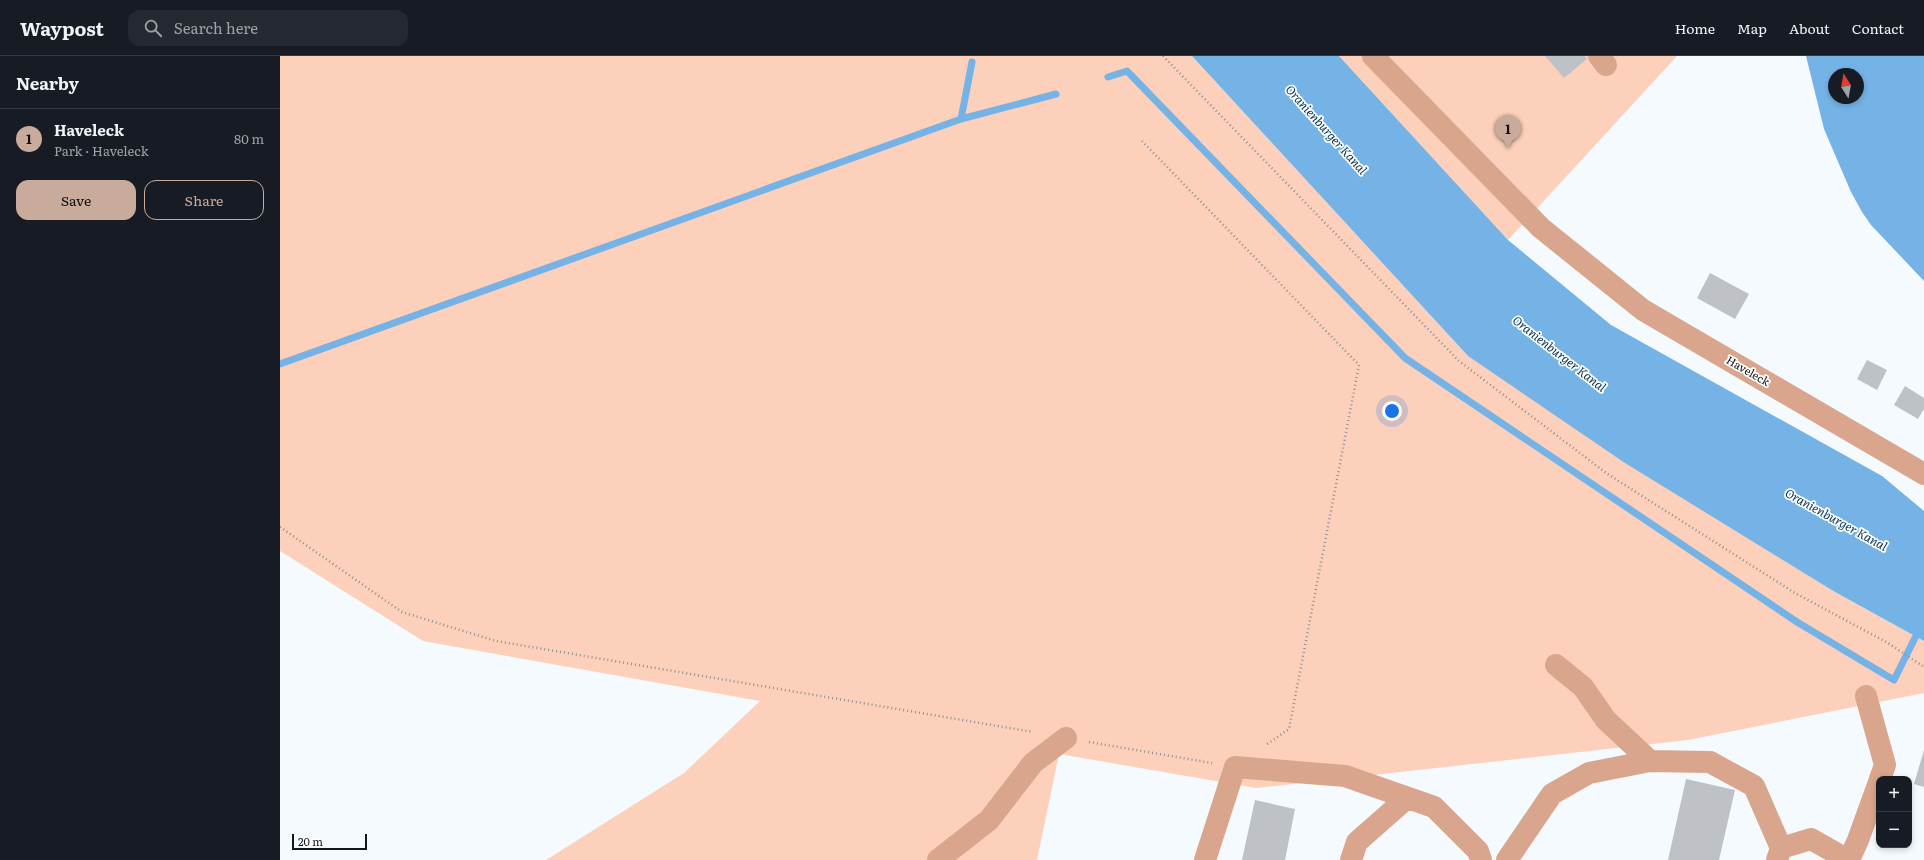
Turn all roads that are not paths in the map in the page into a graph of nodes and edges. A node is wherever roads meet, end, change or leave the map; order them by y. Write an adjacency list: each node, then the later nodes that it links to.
1 (1373, 56): 2 (street, Haveleck)
2 (1924, 474)
3 (1556, 665): 6 (street)
4 (1866, 696): 7 (street)
5 (1066, 738): 11 (street)
6 (1650, 761): 10 (street); 15 (street)
7 (1881, 776)
8 (1876, 791): 17 (street)
9 (1407, 798): 12 (street); 13 (street); 14 (street)
10 (1779, 854): 16 (street)
11 (938, 860)
12 (1205, 860)
13 (1351, 860)
14 (1481, 860)
15 (1507, 860)
16 (1842, 860)
17 (1849, 860)

